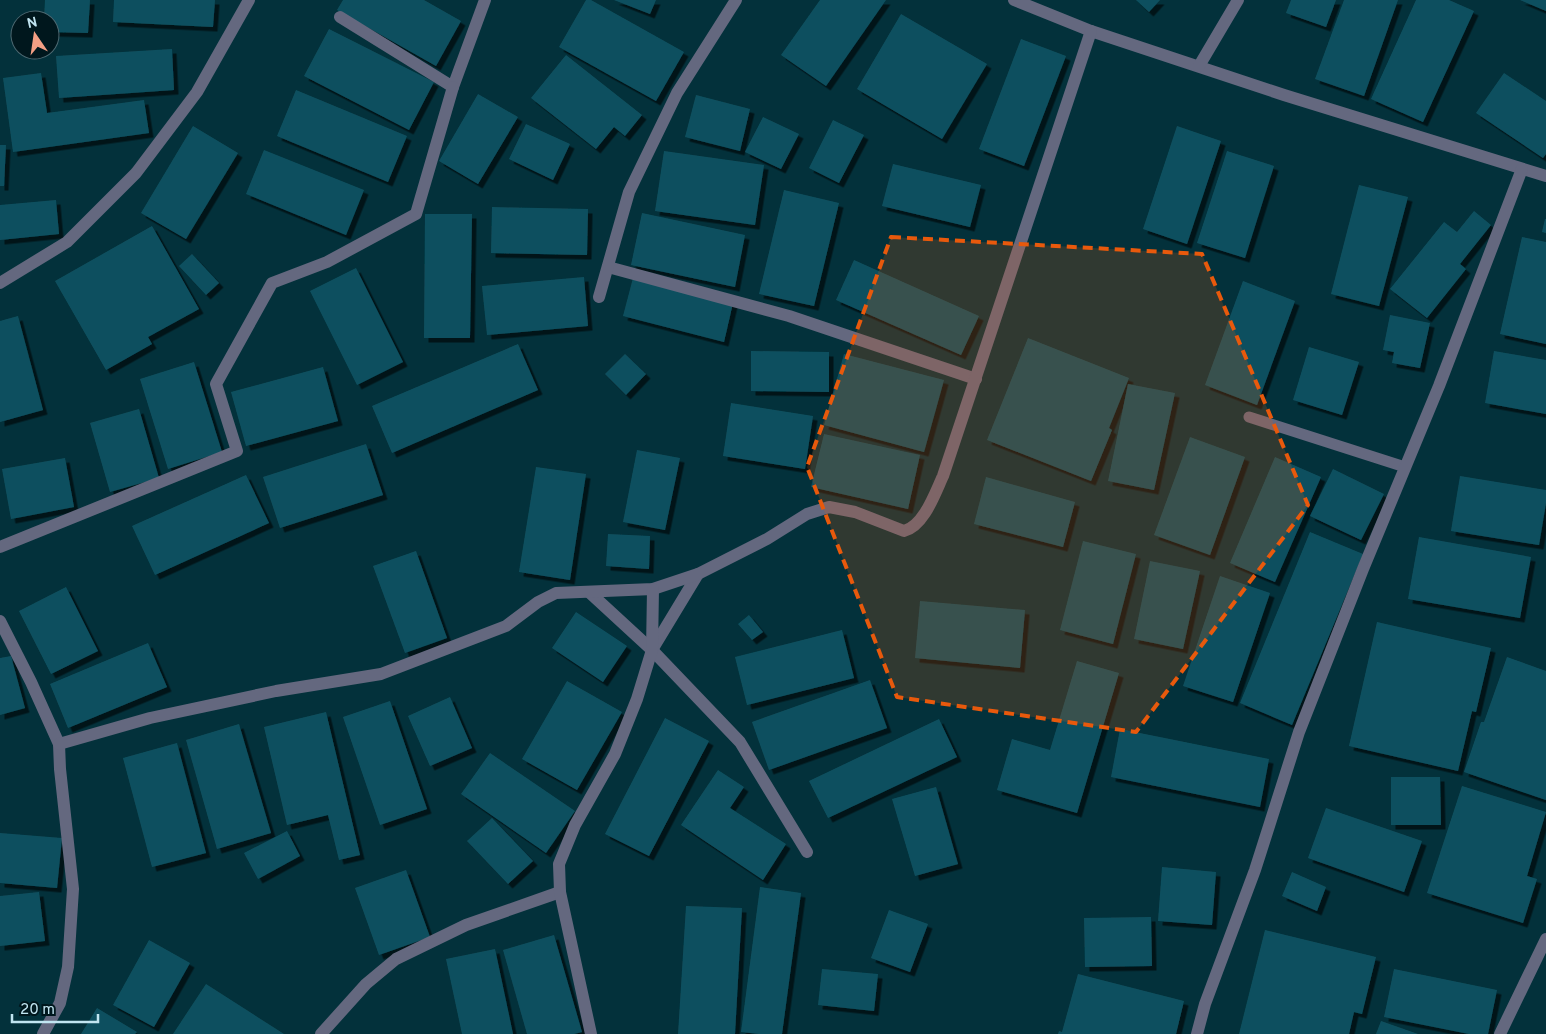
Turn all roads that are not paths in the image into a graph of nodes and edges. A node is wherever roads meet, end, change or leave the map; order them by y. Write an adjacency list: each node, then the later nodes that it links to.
1 (249, 0): 13 (street)
2 (485, 0): 9 (street)
3 (736, 0): 12 (street)
4 (1014, 0): 7 (street)
5 (1238, 0): 8 (street)
6 (340, 17): 9 (street)
7 (1091, 31): 8 (street); 15 (street)
8 (1199, 66): 10 (street)
9 (453, 87): 18 (street)
10 (1522, 169): 11 (street); 17 (street)
11 (1546, 176)
12 (608, 267): 14 (street); 15 (street)
13 (0, 283)
14 (599, 297)
15 (976, 379): 19 (street)
16 (1249, 417): 17 (lane)
17 (1405, 467): 31 (street)
18 (0, 547)
19 (698, 574): 20 (street); 23 (street)
20 (653, 589): 21 (street); 23 (street)
21 (589, 592): 23 (street); 24 (street)
22 (0, 621): 24 (street)
23 (652, 650): 25 (street); 26 (street)
24 (59, 744): 28 (street)
25 (807, 852)
26 (560, 892): 29 (street); 30 (street)
27 (1546, 939): 32 (street)
28 (43, 1034)
29 (321, 1034)
30 (591, 1034)
31 (1197, 1034)
32 (1500, 1034)

